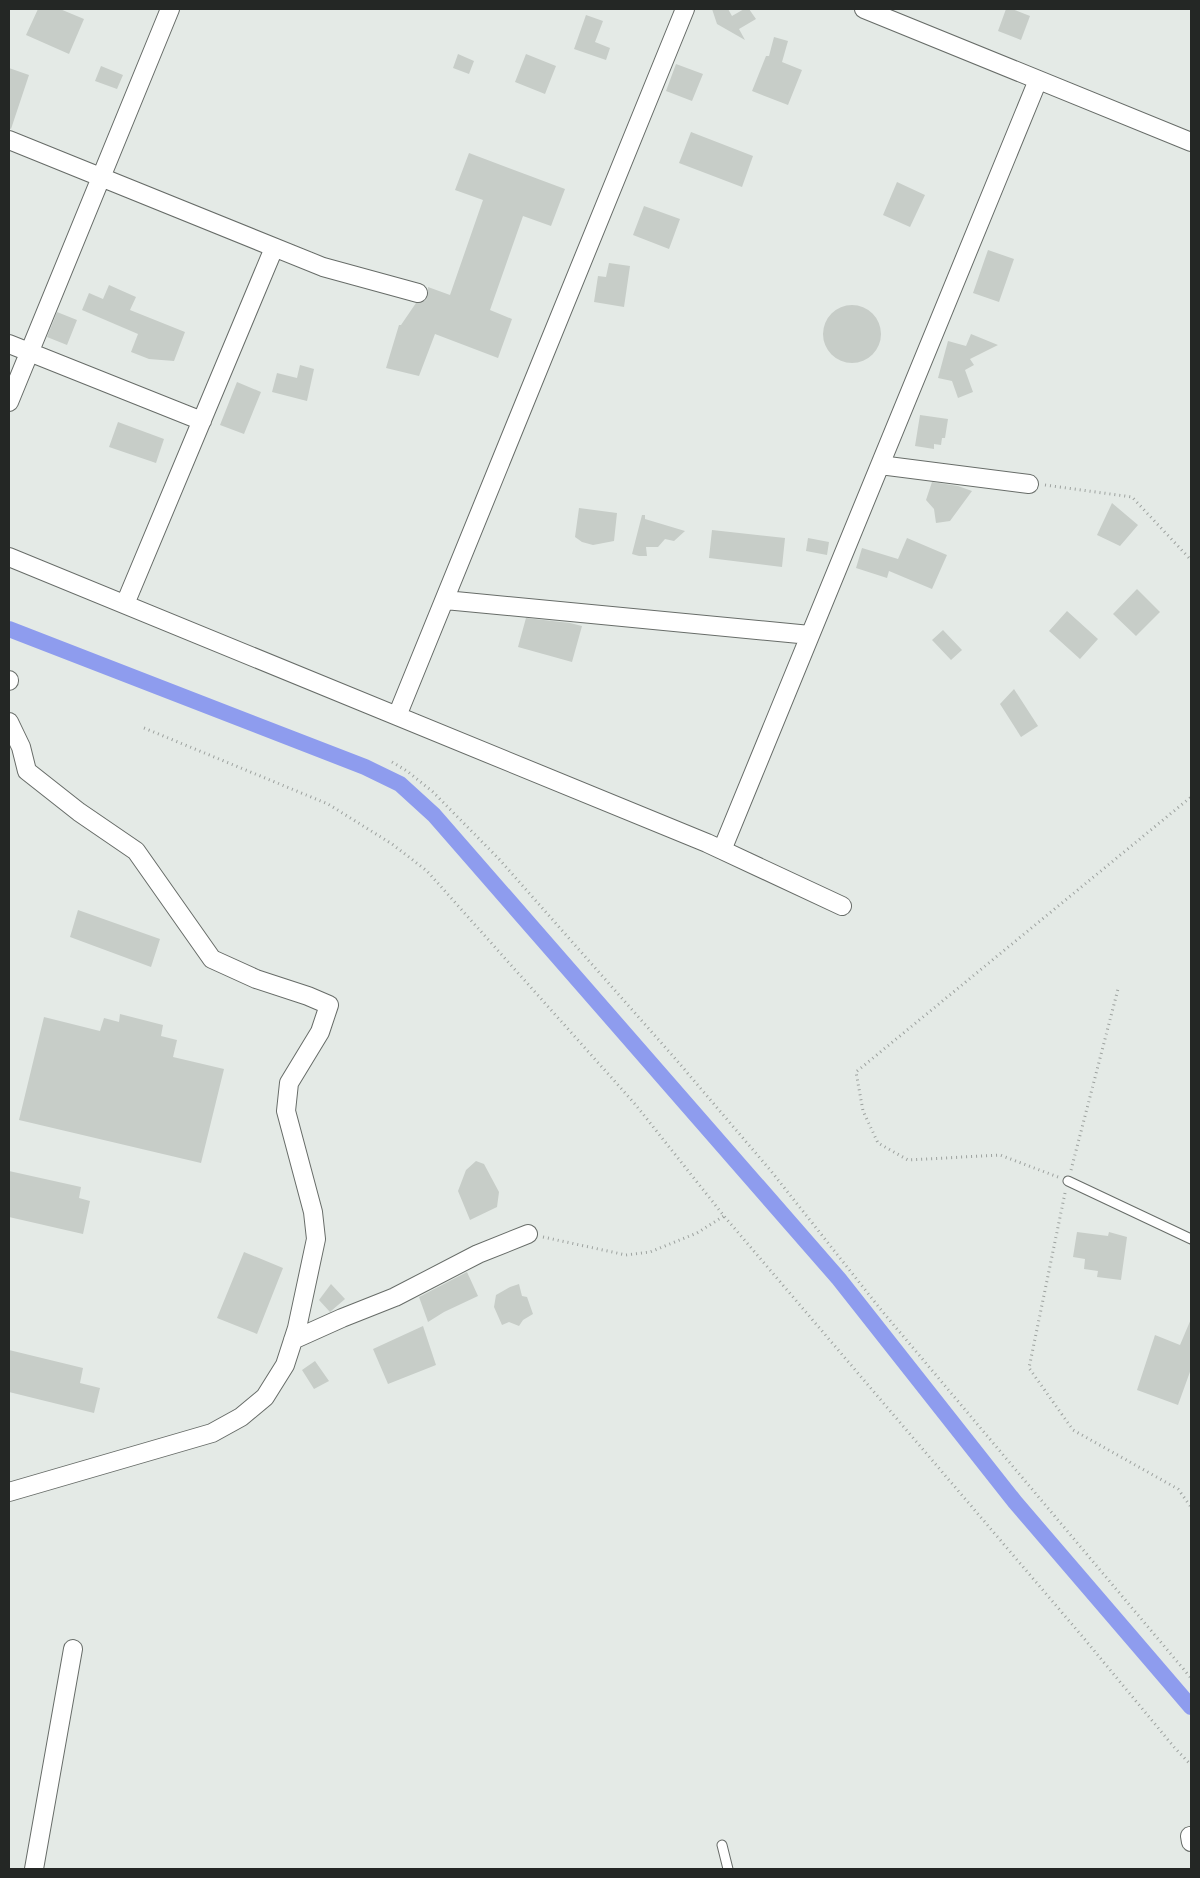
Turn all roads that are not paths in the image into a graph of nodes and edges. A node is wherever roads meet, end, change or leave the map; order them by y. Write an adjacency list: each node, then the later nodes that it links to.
1 (170, 9): 7 (street)
2 (685, 9): 17 (street)
3 (864, 9): 4 (street)
4 (1038, 80): 6 (street); 14 (street)
5 (9, 140): 7 (street)
6 (1191, 142)
7 (101, 178): 8 (street); 11 (street)
8 (274, 248): 9 (street); 13 (street)
9 (418, 293)
10 (9, 344): 11 (street)
11 (29, 352): 12 (street); 13 (street)
12 (9, 402)
13 (202, 421): 18 (street)
14 (880, 465): 15 (street); 19 (street)
15 (1029, 484)
16 (9, 557): 18 (street)
17 (445, 600): 19 (street); 20 (street)
18 (125, 604): 20 (street)
19 (810, 635): 22 (street)
20 (398, 716): 22 (street)
21 (9, 722): 27 (street)
22 (722, 850): 23 (street)
23 (842, 906)
24 (1068, 1181): 26 (lane)
25 (528, 1234): 27 (street)
26 (1191, 1239)
27 (293, 1340): 28 (street)
28 (9, 1492)
29 (73, 1649): 31 (street)
30 (722, 1845): 32 (lane)
31 (34, 1869)
32 (728, 1869)

